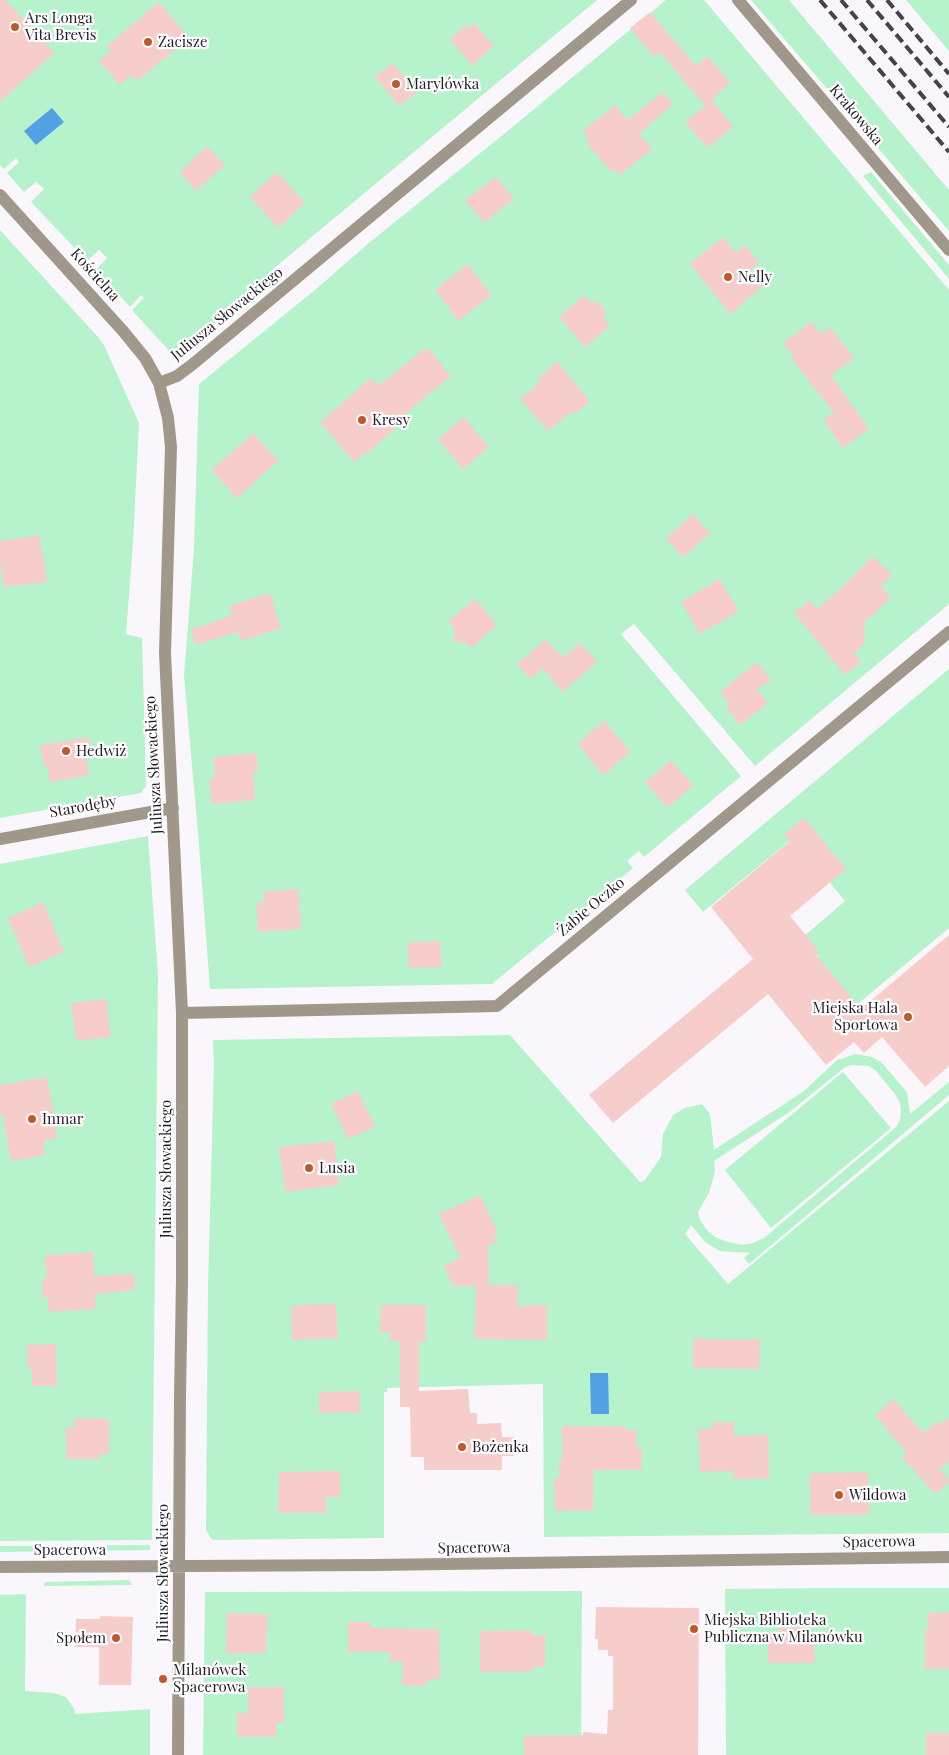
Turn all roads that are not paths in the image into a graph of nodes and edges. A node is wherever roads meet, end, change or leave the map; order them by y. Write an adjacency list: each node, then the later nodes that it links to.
1 (631, 0): 5 (street, Juliusza Słowackiego)
2 (738, 0): 4 (street, Krakowska)
3 (0, 195): 5 (street, Kościelna)
4 (949, 250)
5 (159, 382): 7 (street, Juliusza Słowackiego)
6 (949, 632): 9 (street, Żabie Oczko)
7 (173, 808): 8 (street, Starodęby); 9 (street, Juliusza Słowackiego)
8 (0, 839)
9 (182, 1014): 11 (street, Juliusza Słowackiego)
10 (949, 1557): 11 (street, Spacerowa)
11 (179, 1566): 12 (street, Spacerowa); 13 (street, Juliusza Słowackiego)
12 (0, 1567)
13 (178, 1755)

